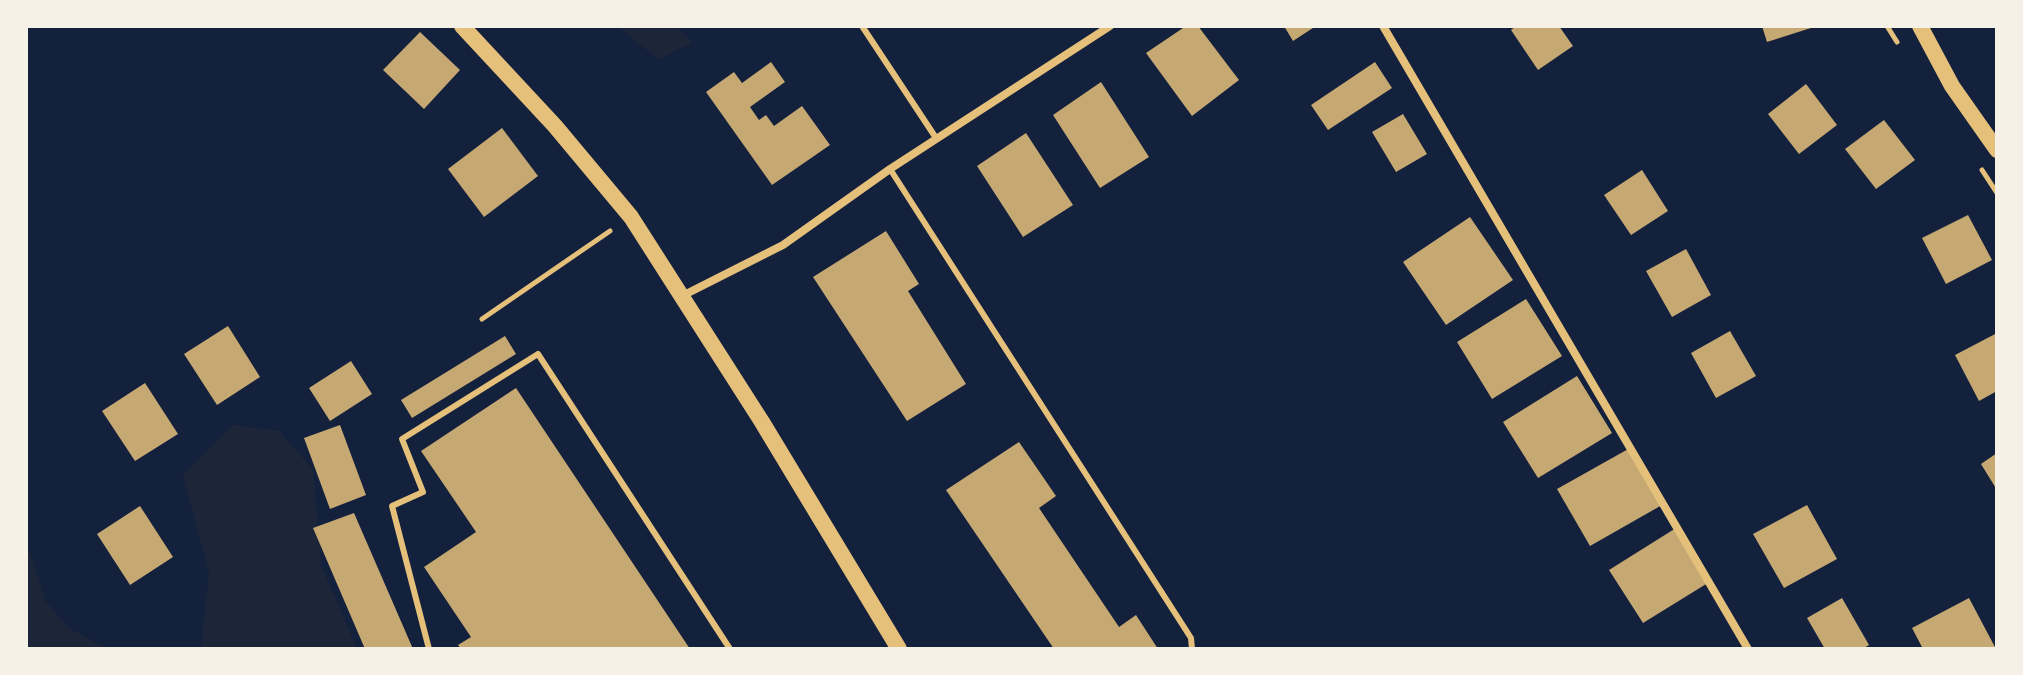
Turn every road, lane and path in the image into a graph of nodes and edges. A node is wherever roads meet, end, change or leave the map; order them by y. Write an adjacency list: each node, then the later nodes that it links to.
1 (462, 26): 9 (main road)
2 (862, 26): 6 (lane)
3 (1110, 26): 6 (street)
4 (1383, 26): 16 (street)
5 (1920, 26): 7 (main road)
6 (936, 138): 8 (street)
7 (1997, 150)
8 (890, 169): 10 (street); 15 (lane)
9 (631, 217): 10 (main road); 11 (path)
10 (682, 296): 14 (main road)
11 (482, 319)
12 (429, 649): 13 (lane)
13 (730, 649)
14 (899, 649)
15 (1192, 649)
16 (1748, 649)

